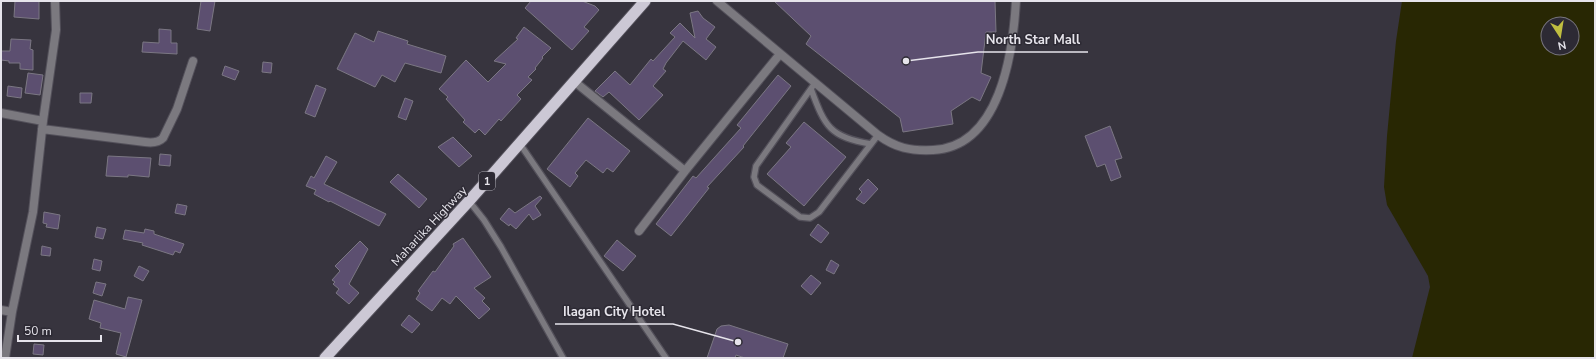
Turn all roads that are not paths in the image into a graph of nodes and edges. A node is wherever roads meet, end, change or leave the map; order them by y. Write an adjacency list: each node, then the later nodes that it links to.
1 (56, 1): 10 (street)
2 (645, 1): 7 (highway, Maharlika Highway / 1)
3 (716, 1): 5 (street)
4 (1016, 1): 11 (street)
5 (780, 54): 8 (street); 14 (street)
6 (193, 61): 10 (street)
7 (575, 82): 12 (highway, Maharlika Highway / 1); 14 (street)
8 (813, 86): 11 (street); 13 (lane); 13 (lane)
9 (1, 113): 10 (street)
10 (42, 125): 18 (street)
11 (878, 135): 13 (lane)
12 (520, 144): 15 (highway, Maharlika Highway / 1); 22 (lane)
13 (871, 144)
14 (685, 170): 16 (street)
15 (469, 201): 19 (highway, Maharlika Highway / 1); 21 (lane)
16 (639, 232)
17 (1, 310): 18 (street)
18 (12, 312): 20 (street)
19 (329, 356)
20 (5, 358)
21 (563, 358)
22 (666, 358)

